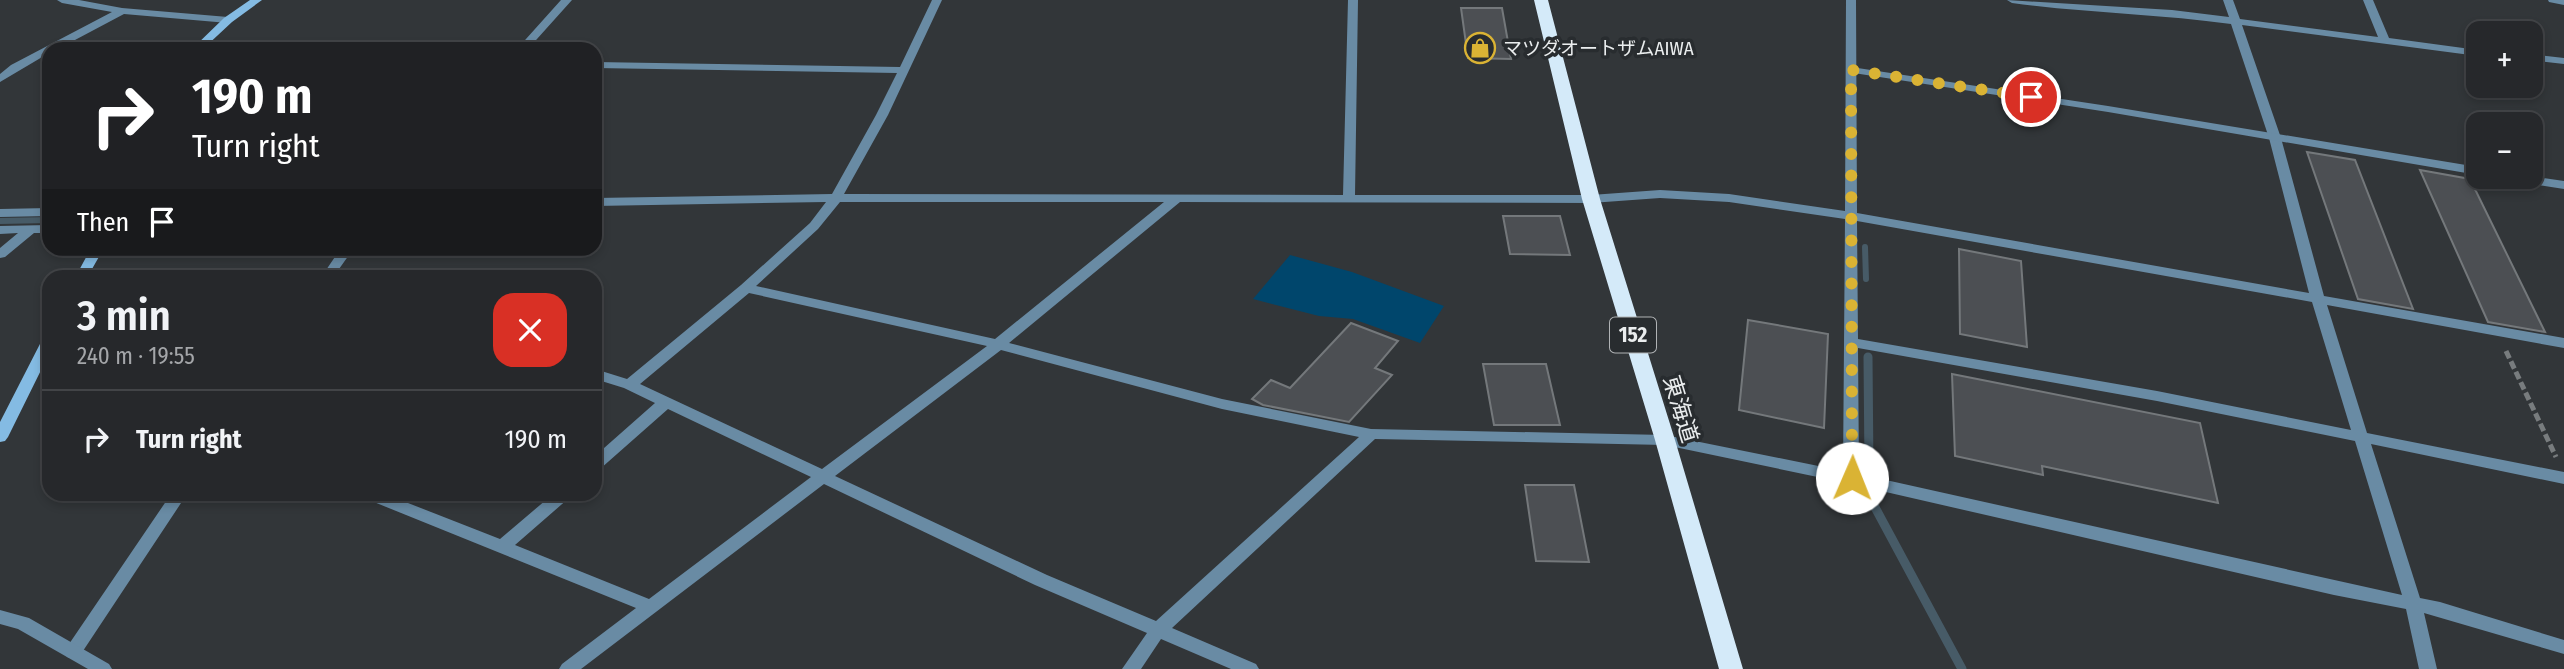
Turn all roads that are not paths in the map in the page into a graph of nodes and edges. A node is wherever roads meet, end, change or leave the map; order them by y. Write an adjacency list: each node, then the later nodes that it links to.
1 (62, 0): 13 (street)
2 (257, 0): 14 (main road)
3 (567, 0): 19 (street)
4 (937, 0): 25 (street)
5 (1353, 0): 32 (street)
6 (1541, 0): 35 (highway, 東海道 / 152)
7 (1851, 0): 26 (street)
8 (2012, 0): 15 (street)
9 (2228, 0): 15 (street)
10 (2368, 0): 16 (street)
11 (2553, 0): 12 (street)
12 (2564, 2)
13 (122, 11): 14 (street); 17 (street)
14 (228, 20): 18 (main road)
15 (2235, 22): 16 (street); 28 (street)
16 (2385, 41): 20 (street)
17 (62, 42)
18 (204, 42)
19 (528, 42)
20 (2466, 51)
21 (42, 53): 27 (street)
22 (2543, 59): 23 (street)
23 (2564, 61)
24 (602, 65): 25 (street)
25 (904, 70): 33 (street)
26 (1851, 70): 28 (street); 39 (street)
27 (0, 79)
28 (2275, 138): 29 (street); 45 (street)
29 (2466, 169)
30 (2543, 182): 31 (street)
31 (2564, 185)
32 (1349, 197): 34 (street); 35 (street)
33 (836, 198): 34 (street); 36 (street); 44 (street)
34 (1177, 198): 48 (street)
35 (1591, 199): 39 (street); 56 (highway, 東海道 / 152)
36 (602, 202)
37 (42, 212): 38 (street)
38 (0, 213)
39 (1850, 217): 45 (street); 46 (street)
40 (42, 229): 42 (street)
41 (0, 230): 42 (street)
42 (30, 230): 43 (street)
43 (0, 254)
44 (746, 288): 48 (street); 51 (street)
45 (2319, 301): 47 (street); 54 (street)
46 (1853, 343): 54 (street); 59 (street)
47 (2564, 343)
48 (997, 344): 53 (street); 58 (street)
49 (42, 354): 55 (main road)
50 (602, 376): 51 (street)
51 (629, 385): 52 (street)
52 (666, 402): 57 (street); 58 (street)
53 (1371, 435): 56 (street); 68 (street)
54 (2361, 435): 60 (street); 65 (street)
55 (0, 437)
56 (1665, 440): 59 (street); 75 (highway, 東海道 / 152)
57 (602, 459)
58 (825, 476): 66 (street); 68 (street)
59 (1852, 478): 65 (street)
60 (2564, 478)
61 (173, 501): 70 (street)
62 (388, 501): 64 (street)
63 (555, 501): 64 (street)
64 (503, 546): 66 (street)
65 (2413, 603): 69 (street); 76 (street)
66 (651, 607): 72 (street)
67 (0, 617): 70 (street)
68 (1158, 630): 73 (street); 74 (street)
69 (2564, 647)
70 (73, 652): 71 (street)
71 (103, 669)
72 (568, 669)
73 (1131, 669)
74 (1250, 669)
75 (1731, 669)
76 (2428, 669)

